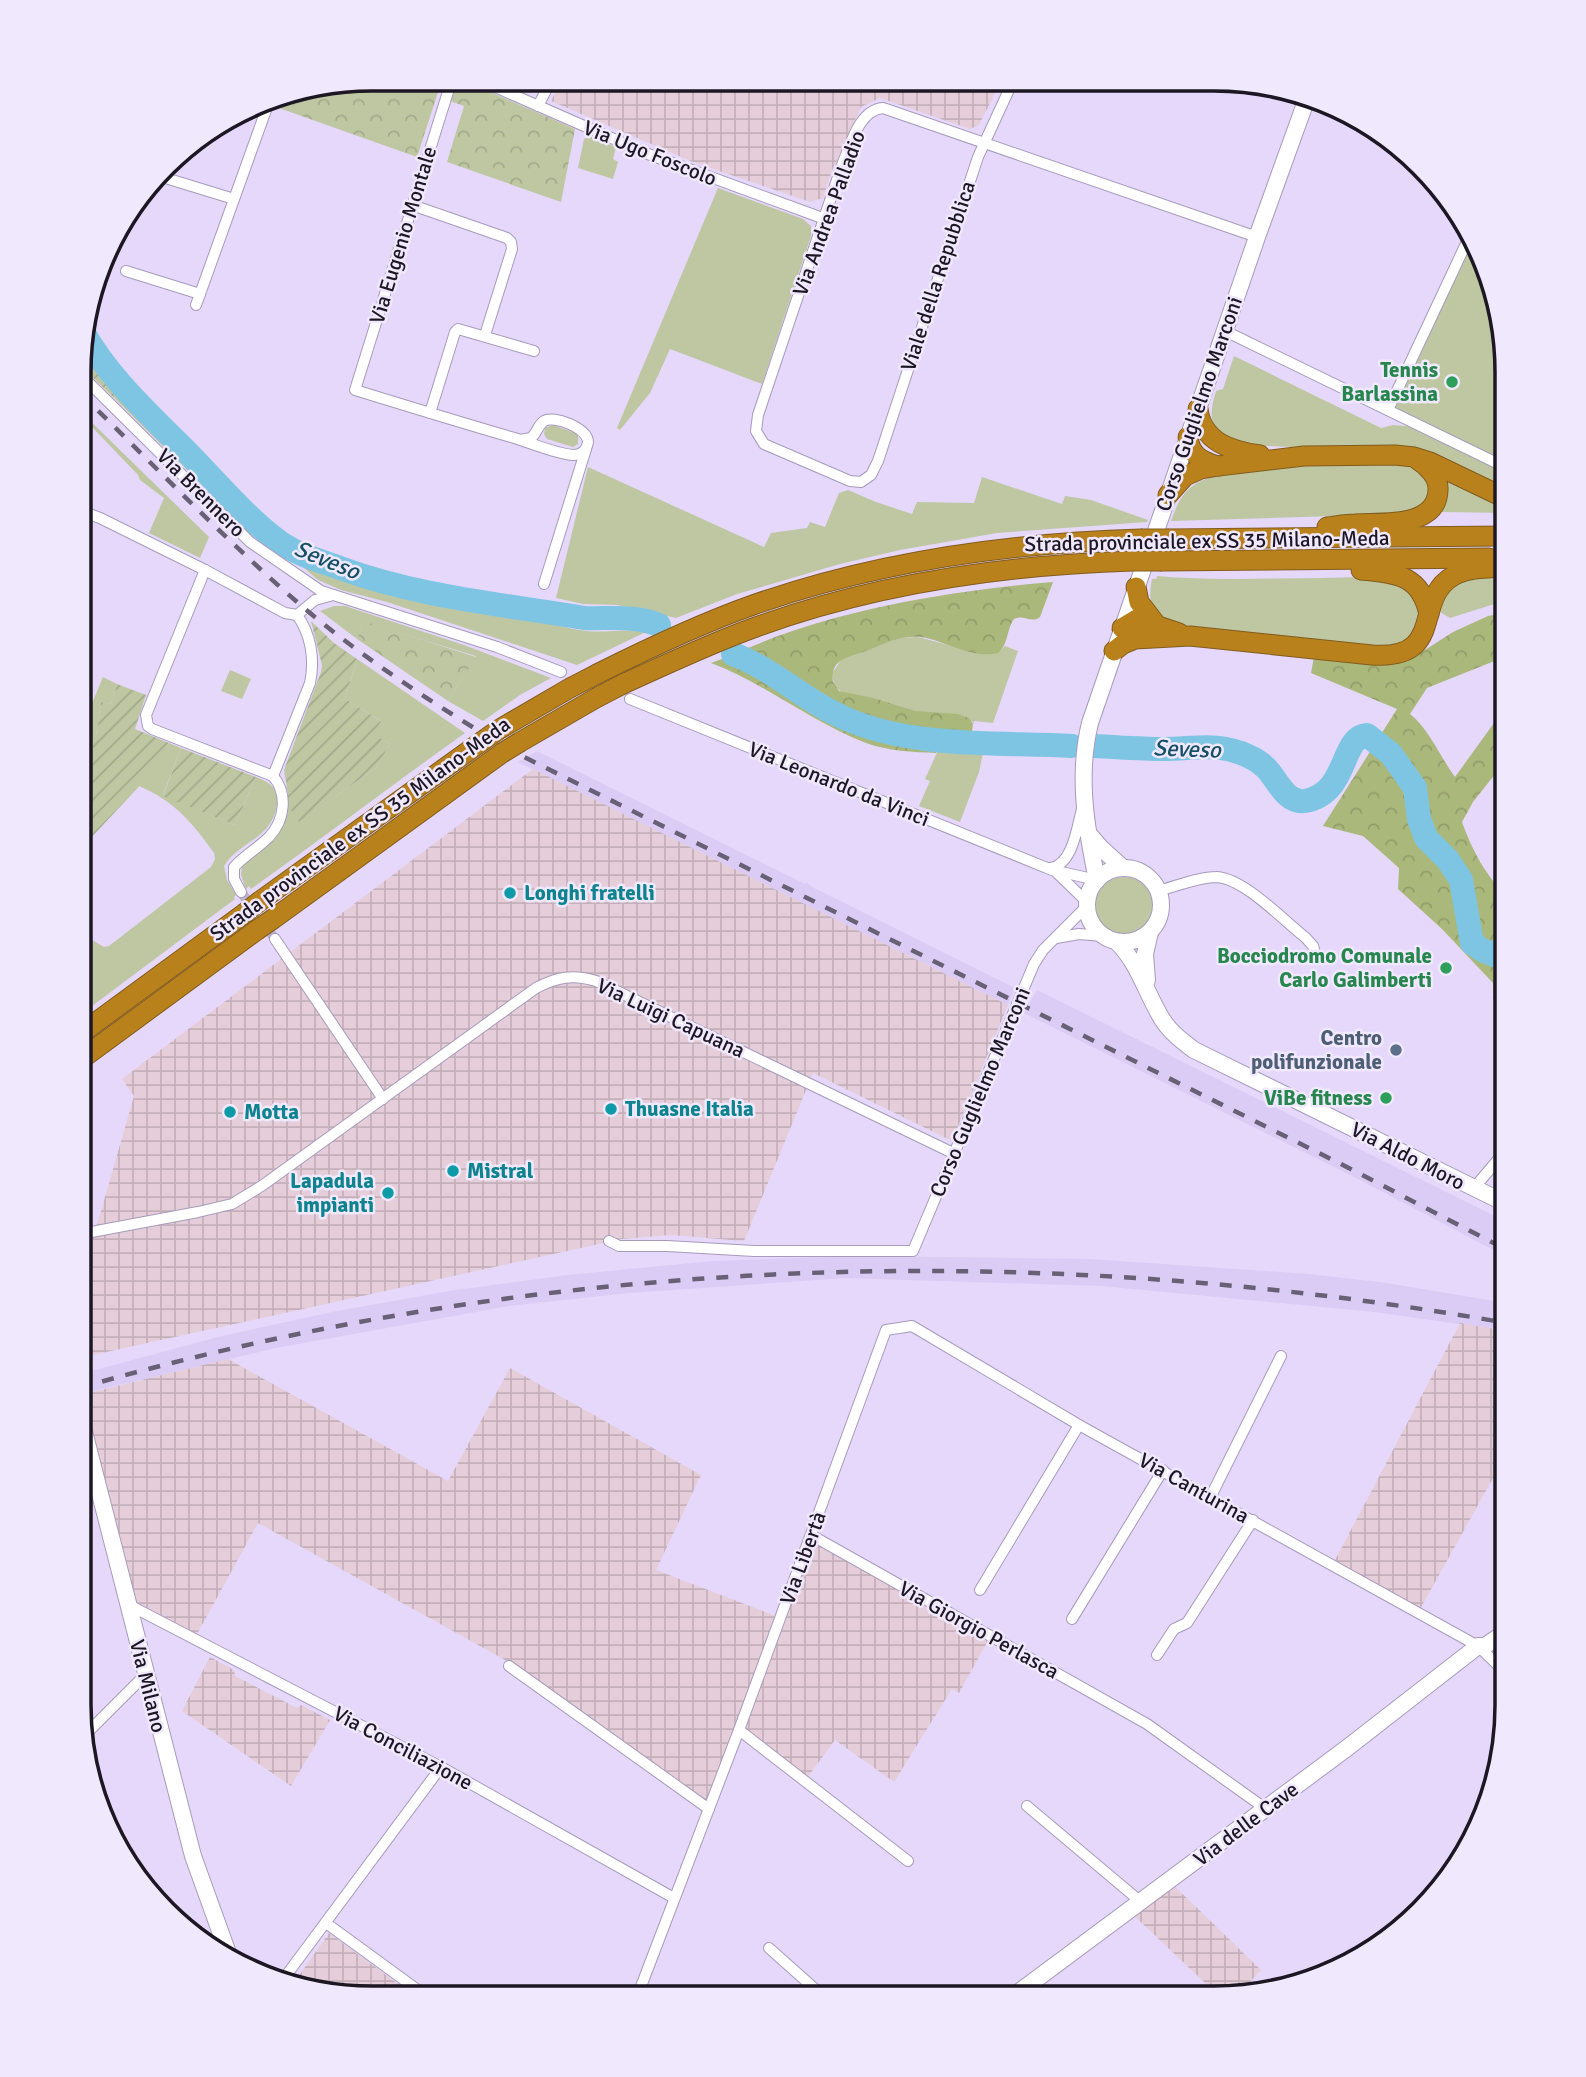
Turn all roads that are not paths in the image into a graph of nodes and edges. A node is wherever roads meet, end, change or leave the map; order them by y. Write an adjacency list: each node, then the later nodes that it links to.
1 (448, 91): 11 (street, Via Eugenio Montale)
2 (504, 91): 5 (street, Via Ugo Foscolo)
3 (546, 91): 5 (street)
4 (1008, 91): 8 (street, Viale della Repubblica)
5 (538, 106): 12 (street, Via Ugo Foscolo)
6 (1304, 106): 13 (street, Corso Guglielmo Marconi)
7 (259, 115): 10 (street)
8 (984, 141): 12 (street, Via Andrea Palladio); 13 (street); 23 (street, Viale della Repubblica)
9 (168, 179): 10 (street)
10 (233, 199): 15 (street)
11 (412, 205): 17 (street); 22 (street, Via Eugenio Montale)
12 (825, 219): 23 (street, Via Andrea Palladio)
13 (1257, 237): 16 (street, Corso Guglielmo Marconi)
14 (1465, 246): 21 (street)
15 (126, 271)
16 (1225, 331): 20 (street, Corso Guglielmo Marconi); 21 (street)
17 (485, 335): 18 (street); 22 (street)
18 (534, 351)
19 (91, 386): 43 (street, Via Brennero)
20 (1198, 409): 24 (highway); 26 (street, Corso Guglielmo Marconi)
21 (1388, 410): 30 (street)
22 (430, 413): 25 (street)
23 (756, 431)
24 (1213, 439): 26 (highway); 29 (highway)
25 (520, 440): 27 (street); 27 (street)
26 (1187, 443): 31 (highway); 33 (street, Corso Guglielmo Marconi)
27 (587, 446): 41 (street)
28 (1414, 457): 29 (highway); 32 (highway); 36 (highway)
29 (1275, 458): 31 (highway)
30 (1495, 462)
31 (1218, 466): 33 (highway)
32 (1495, 493)
33 (1168, 495): 42 (street, Corso Guglielmo Marconi)
34 (91, 515): 40 (street)
35 (1495, 536): 36 (highway, Strada provinciale ex SS 35 Milano-Meda)
36 (1278, 538): 49 (highway, Strada provinciale ex SS 35 Milano-Meda, bridge)
37 (1495, 558): 38 (highway, Strada provinciale ex SS 35 Milano-Meda)
38 (1277, 560): 44 (highway); 50 (highway, Strada provinciale ex SS 35 Milano-Meda, bridge)
39 (1495, 568): 44 (highway)
40 (205, 569): 45 (street); 51 (street)
41 (544, 584)
42 (1136, 587): 46 (street, Corso Guglielmo Marconi); 47 (highway)
43 (333, 595): 45 (street); 49 (street)
44 (1429, 614): 47 (highway)
45 (297, 615): 51 (street)
46 (1126, 621): 47 (highway); 48 (street, Corso Guglielmo Marconi)
47 (1151, 631): 48 (highway)
48 (1114, 651): 52 (street, Corso Guglielmo Marconi)
49 (565, 680): 66 (highway, Strada provinciale ex SS 35 Milano-Meda, bridge)
50 (627, 692): 55 (street, Via Leonardo da Vinci); 67 (highway, Strada provinciale ex SS 35 Milano-Meda, bridge)
51 (273, 776): 58 (street)
52 (1083, 803): 53 (street, Corso Guglielmo Marconi); 55 (street)
53 (1087, 831): 54 (street); 56 (street, Corso Guglielmo Marconi)
54 (1124, 868): 56 (street); 57 (street)
55 (1050, 869): 56 (street); 59 (street)
56 (1097, 880): 59 (street)
57 (1158, 891): 60 (street); 64 (street)
58 (241, 892)
59 (1087, 904): 61 (street, Corso Guglielmo Marconi); 63 (street)
60 (1150, 932): 63 (street); 65 (street, Via Aldo Moro)
61 (1056, 938): 63 (street); 69 (street, Corso Guglielmo Marconi)
62 (275, 939): 68 (street)
63 (1110, 939): 65 (street, Via Aldo Moro)
64 (1316, 956)
65 (1147, 986): 71 (street, Via Aldo Moro)
66 (91, 1026)
67 (91, 1052)
68 (383, 1098): 69 (street, Via Luigi Capuana); 73 (street, Via Luigi Capuana)
69 (955, 1154): 74 (street, Corso Guglielmo Marconi)
70 (1495, 1163): 71 (street)
71 (1474, 1188): 72 (street, Via Aldo Moro)
72 (1495, 1198)
73 (91, 1232)
74 (609, 1241)
75 (912, 1326): 77 (street, Via Canturina); 82 (street, Via Libertà)
76 (1281, 1356): 80 (street)
77 (1079, 1424): 79 (street, Via Canturina); 83 (street)
78 (91, 1458): 84 (street, Via Milano)
79 (1163, 1470): 80 (street, Via Canturina); 85 (street)
80 (1211, 1496): 81 (street, Via Canturina)
81 (1253, 1520): 87 (street, Via Canturina); 88 (street)
82 (811, 1535): 93 (street, Via Libertà); 97 (street, Via Giorgio Perlasca)
83 (980, 1590)
84 (129, 1605): 91 (street, Via Milano); 94 (street, Via Conciliazione)
85 (1072, 1619)
86 (1495, 1639): 87 (street, Via delle Cave)
87 (1478, 1646): 89 (street, Via Canturina); 97 (street, Via delle Cave)
88 (1157, 1656)
89 (1495, 1662)
90 (509, 1666): 96 (street)
91 (145, 1675): 92 (street); 102 (street, Via Milano)
92 (92, 1728)
93 (739, 1730): 96 (street, Via Libertà); 98 (street)
94 (441, 1768): 99 (street, Via Conciliazione); 101 (street)
95 (1027, 1806): 100 (street)
96 (709, 1809): 99 (street, Via Libertà)
97 (1266, 1809): 100 (street, Via delle Cave)
98 (908, 1861)
99 (674, 1898): 106 (street, Via Libertà)
100 (1141, 1902): 108 (street, Via delle Cave)
101 (326, 1923): 104 (street); 105 (street)
102 (225, 1944)
103 (769, 1948): 107 (street)
104 (289, 1973)
105 (412, 1986)
106 (641, 1986)
107 (812, 1986)
108 (1027, 1986)

